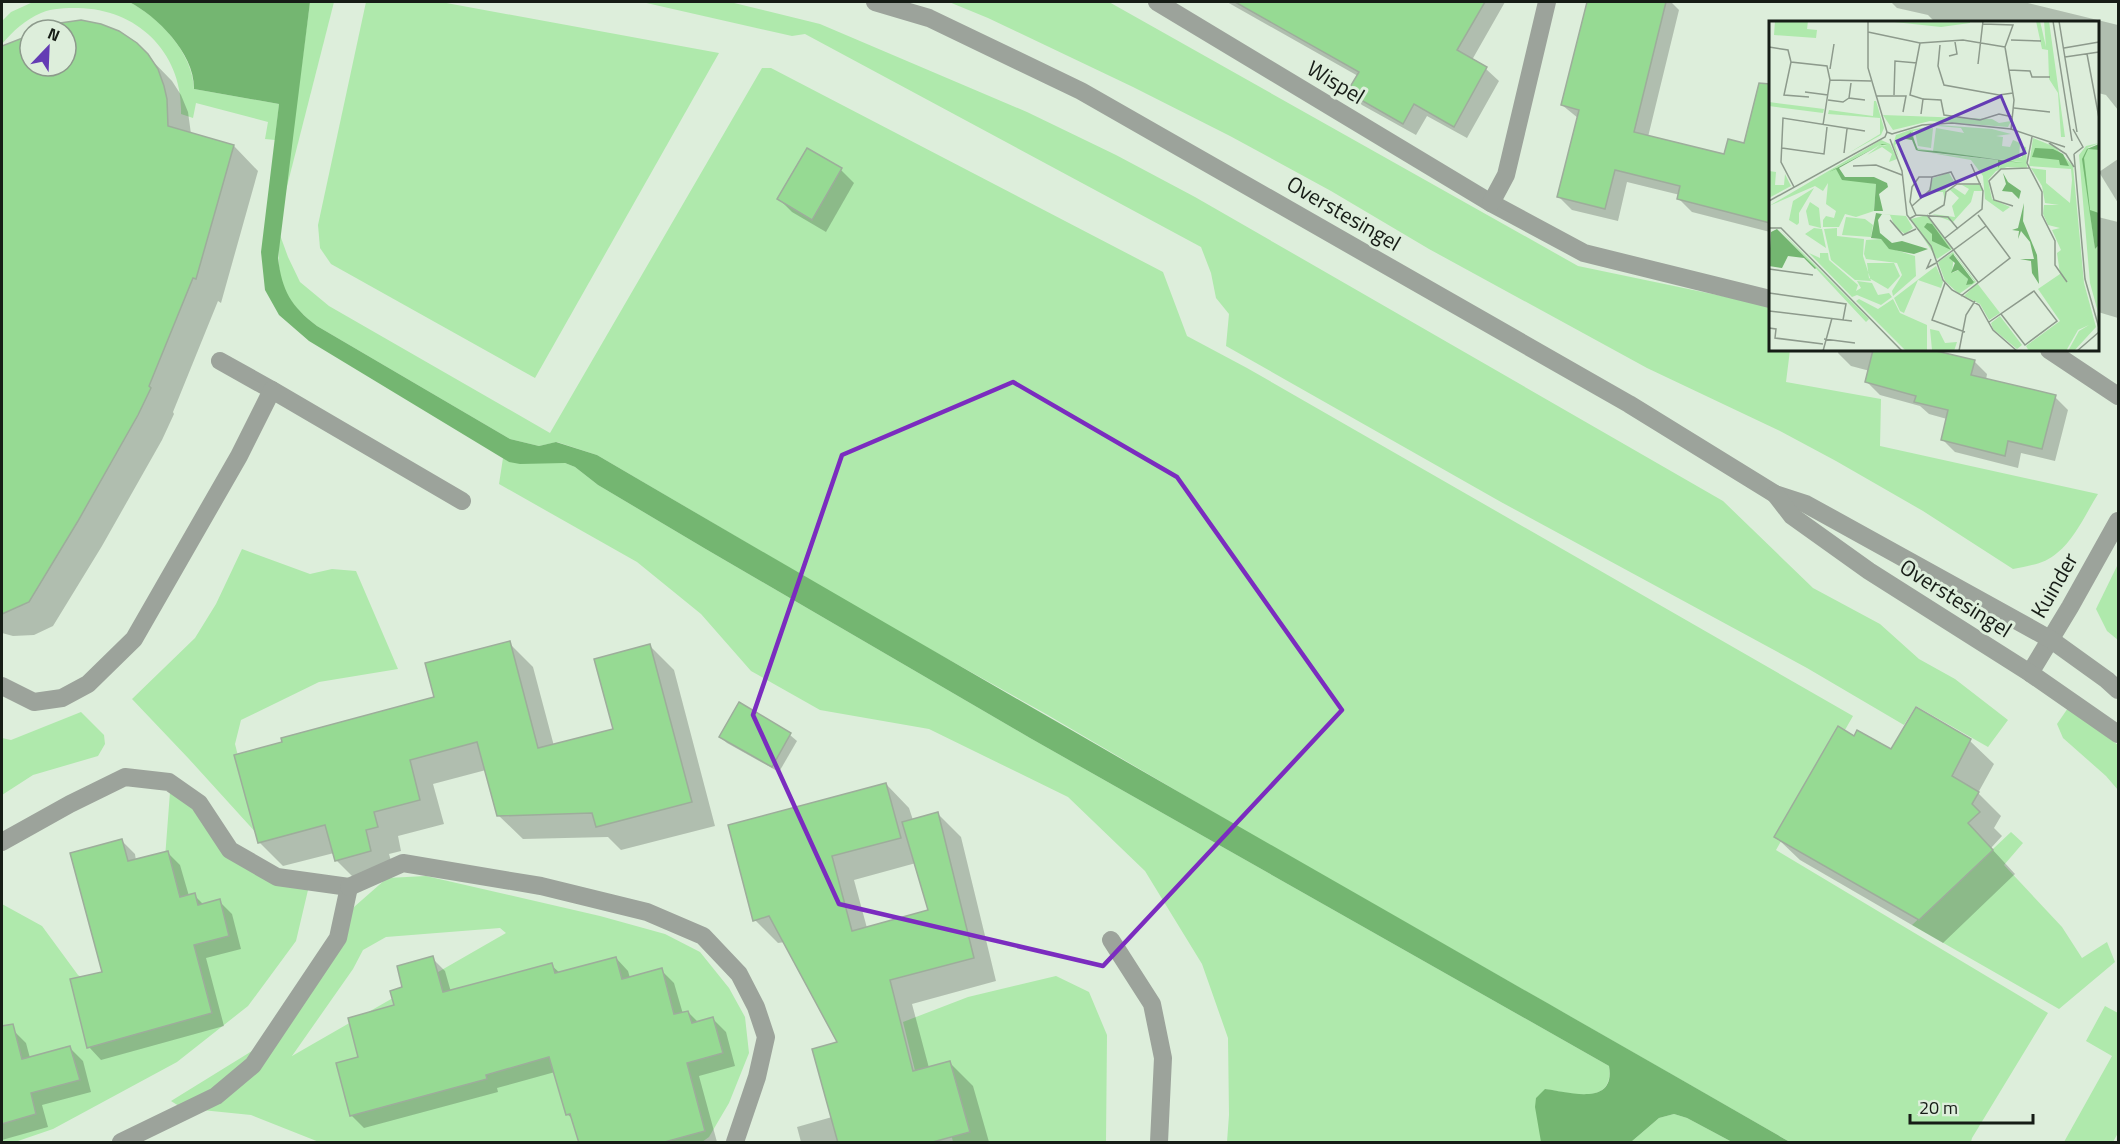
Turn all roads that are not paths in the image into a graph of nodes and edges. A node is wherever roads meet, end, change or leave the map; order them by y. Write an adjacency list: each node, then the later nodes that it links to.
1 (875, 2): 10 (street, Overstesingel)
2 (1157, 2): 4 (street, Wispel)
3 (1547, 2): 4 (street)
4 (1491, 203): 5 (street, Wispel)
5 (1769, 299)
6 (2050, 351): 9 (street)
7 (220, 362): 8 (street)
8 (272, 390): 11 (street); 15 (street)
9 (2118, 396)
10 (1775, 494): 13 (street, Overstesingel); 14 (street, Overstesingel)
11 (462, 501)
12 (2118, 521): 13 (street, Kuinder)
13 (2050, 639): 14 (street, Kuinder); 16 (street, Overstesingel)
14 (2030, 673): 17 (street, Overstesingel)
15 (2, 686)
16 (2118, 690)
17 (2118, 734)
18 (2, 842): 19 (street)
19 (349, 888): 21 (street); 22 (street)
20 (1111, 940): 23 (street)
21 (121, 1143)
22 (735, 1143)
23 (1159, 1143)

